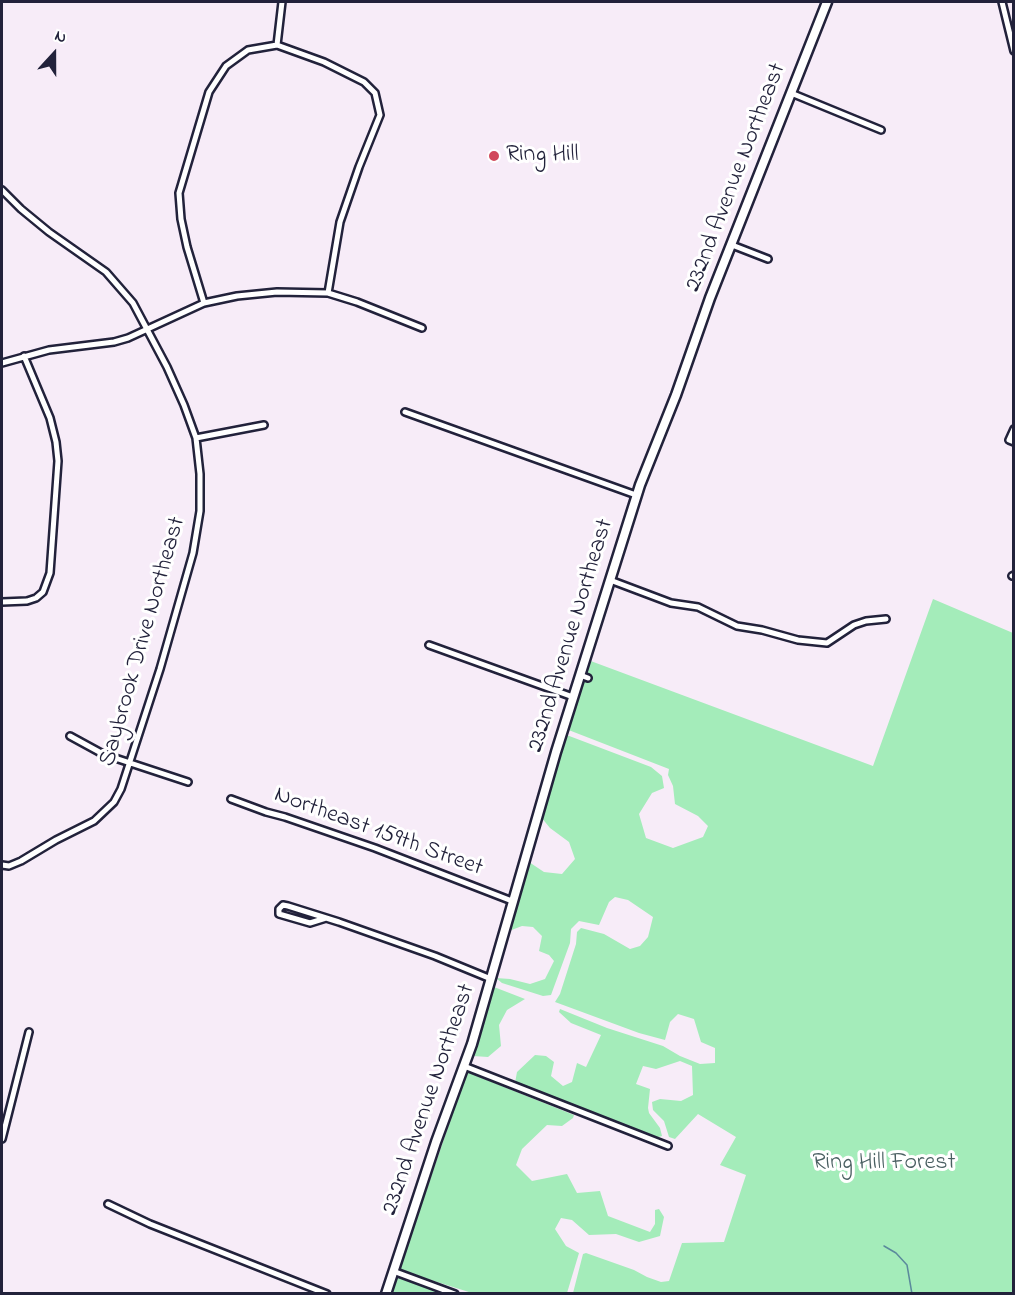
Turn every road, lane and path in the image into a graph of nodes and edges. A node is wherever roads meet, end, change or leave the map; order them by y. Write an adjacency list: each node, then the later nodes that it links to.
1 (282, 2): 4 (street)
2 (826, 2): 6 (street, 232nd Avenue Northeast)
3 (1002, 2): 5 (street)
4 (278, 45): 11 (street); 12 (street)
5 (1014, 51)
6 (791, 93): 7 (street); 9 (street, 232nd Avenue Northeast)
7 (881, 129)
8 (2, 190): 13 (street, Saybrook Drive Northeast)
9 (732, 245): 10 (street); 22 (street, 232nd Avenue Northeast)
10 (768, 259)
11 (328, 294): 12 (street); 14 (street)
12 (204, 303): 13 (street)
13 (147, 328): 15 (street); 20 (street, Saybrook Drive Northeast)
14 (422, 328)
15 (24, 356): 16 (street); 24 (street)
16 (2, 363)
17 (405, 412): 22 (street)
18 (264, 425): 20 (street)
19 (1014, 429): 21 (street)
20 (196, 438): 29 (street, Saybrook Drive Northeast)
21 (1011, 441)
22 (636, 495): 23 (street, 232nd Avenue Northeast)
23 (610, 580): 25 (street); 27 (street, 232nd Avenue Northeast)
24 (2, 602)
25 (886, 619)
26 (429, 645): 27 (street)
27 (573, 698): 33 (street, 232nd Avenue Northeast)
28 (70, 736): 29 (street)
29 (130, 763): 30 (street); 32 (street, Saybrook Drive Northeast)
30 (188, 782)
31 (231, 799): 33 (street, Northeast 159th Street)
32 (2, 866)
33 (512, 901): 35 (street, 232nd Avenue Northeast)
34 (326, 918): 34 (street); 35 (street)
35 (491, 979): 37 (street, 232nd Avenue Northeast)
36 (29, 1032): 38 (street)
37 (464, 1066): 39 (street); 41 (street, 232nd Avenue Northeast)
38 (2, 1139)
39 (668, 1146)
40 (108, 1204): 42 (street)
41 (393, 1271): 43 (street, 232nd Avenue Northeast); 44 (street)
42 (327, 1293)
43 (386, 1293)
44 (455, 1293)

